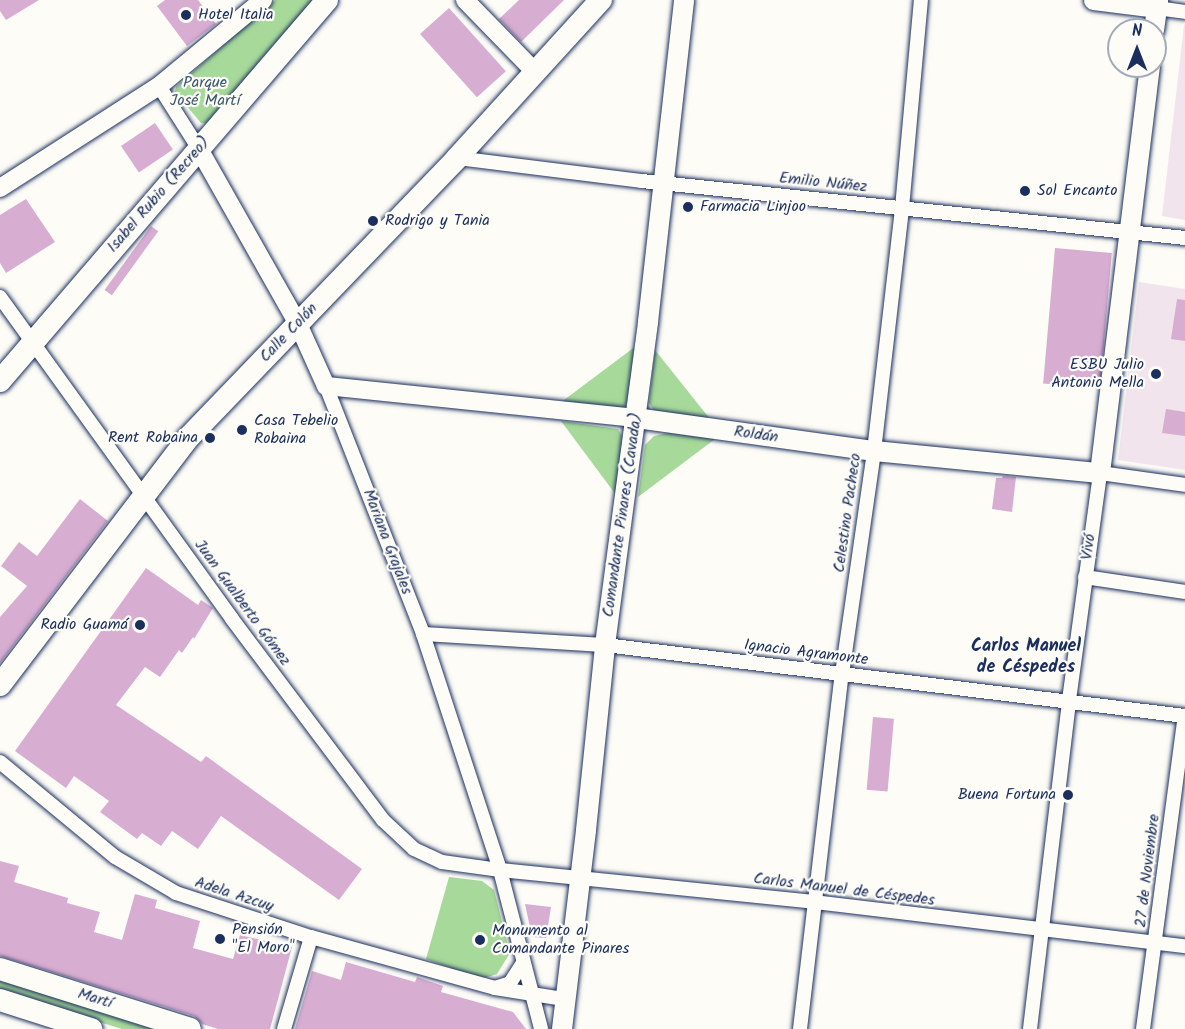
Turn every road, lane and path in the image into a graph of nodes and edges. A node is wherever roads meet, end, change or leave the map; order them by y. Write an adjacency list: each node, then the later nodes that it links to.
1 (263, 0): 12 (street)
2 (465, 0): 10 (street)
3 (601, 0): 10 (main road, Calle Colón)
4 (684, 0): 15 (main road, Comandante Pinares (Cavada))
5 (921, 0): 17 (street, Celestino Pacheco)
6 (1094, 0): 7 (main road)
7 (1157, 4): 9 (street)
8 (323, 5): 13 (main road, Isabel Rubio (Recreo))
9 (1185, 12)
10 (536, 73): 14 (main road, Calle Colón)
11 (1148, 78): 18 (main road, Vivó)
12 (159, 86): 13 (street, Mariana Grajales); 16 (street)
13 (199, 149): 21 (street, Mariana Grajales); 22 (main road, Isabel Rubio (Recreo))
14 (457, 158): 15 (street, Emilio Núñez); 21 (main road, Calle Colón)
15 (662, 183): 17 (street, Emilio Núñez); 25 (main road, Comandante Pinares (Cavada))
16 (0, 188)
17 (902, 208): 18 (street, Emilio Núñez); 26 (street, Celestino Pacheco)
18 (1129, 231): 19 (street, Emilio Núñez); 27 (main road, Vivó)
19 (1185, 238)
20 (0, 297): 22 (street, Juan Gualberto Gómez)
21 (298, 324): 24 (street, Mariana Grajales); 29 (main road, Calle Colón)
22 (32, 344): 23 (main road, Isabel Rubio (Recreo)); 29 (street, Juan Gualberto Gómez)
23 (0, 381)
24 (326, 386): 25 (street, Roldán); 32 (street, Mariana Grajales)
25 (636, 418): 26 (main road, Roldán); 33 (main road, Comandante Pinares (Cavada))
26 (874, 451): 27 (main road, Roldán); 34 (street, Celestino Pacheco)
27 (1100, 473): 28 (street, Roldán); 30 (street, Vivó)
28 (1185, 485)
29 (144, 494): 35 (main road, Calle Colón); 39 (street, Juan Gualberto Gómez)
30 (1085, 578): 31 (street); 36 (street, Vivó)
31 (1185, 592)
32 (423, 634): 33 (street, Ignacio Agramonte); 39 (street, Mariana Grajales)
33 (605, 645): 34 (street, Ignacio Agramonte); 40 (main road, Comandante Pinares (Cavada))
34 (842, 674): 36 (street, Ignacio Agramonte); 41 (street, Celestino Pacheco)
35 (0, 685)
36 (1069, 700): 37 (street, Ignacio Agramonte); 42 (street, Vivó)
37 (1185, 716): 44 (street, 27 de Noviembre)
38 (0, 762): 43 (street, Adela Azcuy)
39 (500, 870): 40 (street, Carlos Manuel de Céspedes); 46 (street, Mariana Grajales)
40 (580, 877): 41 (street, Carlos Manuel de Céspedes); 50 (main road, Comandante Pinares (Cavada))
41 (814, 902): 42 (street, Carlos Manuel de Céspedes); 57 (street, Celestino Pacheco)
42 (1041, 929): 44 (street, Carlos Manuel de Céspedes); 58 (street, Vivó)
43 (311, 938): 48 (street, Adela Azcuy); 54 (street)
44 (1156, 942): 45 (street, Carlos Manuel de Céspedes); 59 (street, 27 de Noviembre)
45 (1185, 946)
46 (523, 963): 48 (street); 49 (street, Mariana Grajales)
47 (0, 969): 53 (main road, Martí)
48 (495, 988): 49 (street, Adela Azcuy)
49 (532, 995): 50 (street, Adela Azcuy); 55 (street, Mariana Grajales)
50 (564, 999): 56 (main road, Comandante Pinares (Cavada))
51 (0, 1000): 52 (main road, Martí)
52 (91, 1029)
53 (190, 1029)
54 (284, 1029)
55 (541, 1029)
56 (562, 1029)
57 (800, 1029)
58 (1030, 1029)
59 (1143, 1029)

